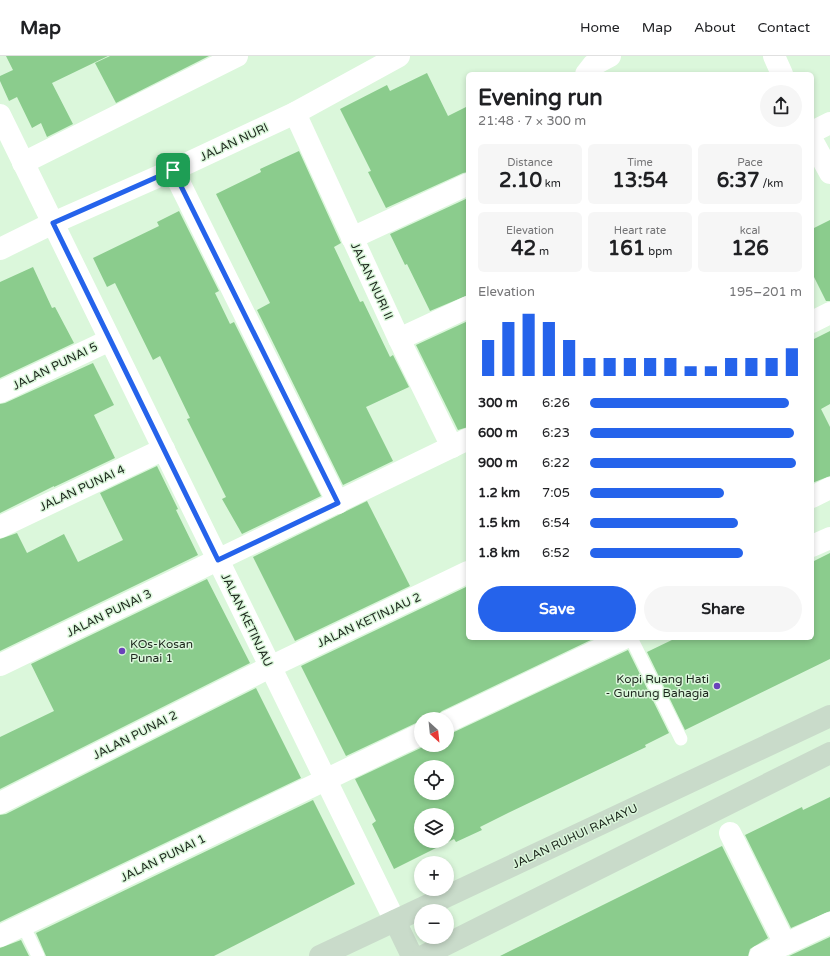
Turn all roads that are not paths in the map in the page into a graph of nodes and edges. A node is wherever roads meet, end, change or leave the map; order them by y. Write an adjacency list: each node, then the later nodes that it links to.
1 (237, 56): 12 (street)
2 (610, 56): 5 (street)
3 (774, 56): 6 (street)
4 (389, 58): 7 (street, JALAN NURI)
5 (588, 72)
6 (781, 72)
7 (295, 113): 13 (street, JALAN NURI); 17 (street, JALAN NURI II)
8 (0, 114): 12 (street, JALAN KETINJAU)
9 (830, 123): 10 (street)
10 (814, 131)
11 (814, 144): 14 (street)
12 (23, 163): 16 (street, JALAN KETINJAU)
13 (173, 170): 16 (street, JALAN NURI); 29 (street)
14 (830, 173)
15 (466, 185): 17 (street)
16 (53, 223): 18 (street, JALAN NURI); 23 (street, JALAN KETINJAU)
17 (352, 238): 22 (street, JALAN NURI II)
18 (0, 249)
19 (466, 308): 22 (street)
20 (830, 313): 21 (street)
21 (814, 321)
22 (399, 339): 25 (street, JALAN NURI II)
23 (110, 340): 24 (street, JALAN PUNAI 5); 26 (street, JALAN KETINJAU)
24 (0, 392)
25 (460, 443): 29 (street, JALAN PUNAI 3)
26 (164, 449): 30 (street, JALAN PUNAI 4); 33 (street, JALAN KETINJAU)
27 (830, 488): 28 (street)
28 (814, 496)
29 (338, 503): 33 (street, JALAN PUNAI 3)
30 (0, 526)
31 (830, 538): 32 (street)
32 (814, 545)
33 (218, 560): 37 (street, JALAN PUNAI 3); 38 (street, JALAN KETINJAU)
34 (466, 573): 38 (street, JALAN KETINJAU 2)
35 (620, 640): 40 (street)
36 (632, 640): 42 (lane)
37 (0, 665)
38 (270, 666): 44 (street, JALAN KETINJAU); 45 (street, JALAN PUNAI 2)
39 (830, 716): 47 (main road, JALAN RUHUI RAHAYU)
40 (454, 719)
41 (414, 737): 44 (street)
42 (681, 739)
43 (830, 753): 55 (main road)
44 (325, 780): 47 (street, JALAN KETINJAU); 49 (street, JALAN PUNAI 1)
45 (0, 803)
46 (730, 833): 51 (street)
47 (395, 921): 53 (main road, JALAN RUHUI RAHAYU); 54 (main road, JALAN KETINJAU)
48 (830, 924): 51 (street)
49 (23, 925): 50 (street, JALAN PUNAI 1); 52 (lane)
50 (0, 936)
51 (785, 944): 56 (street)
52 (38, 956)
53 (320, 956)
54 (412, 956)
55 (422, 956)
56 (760, 956)

